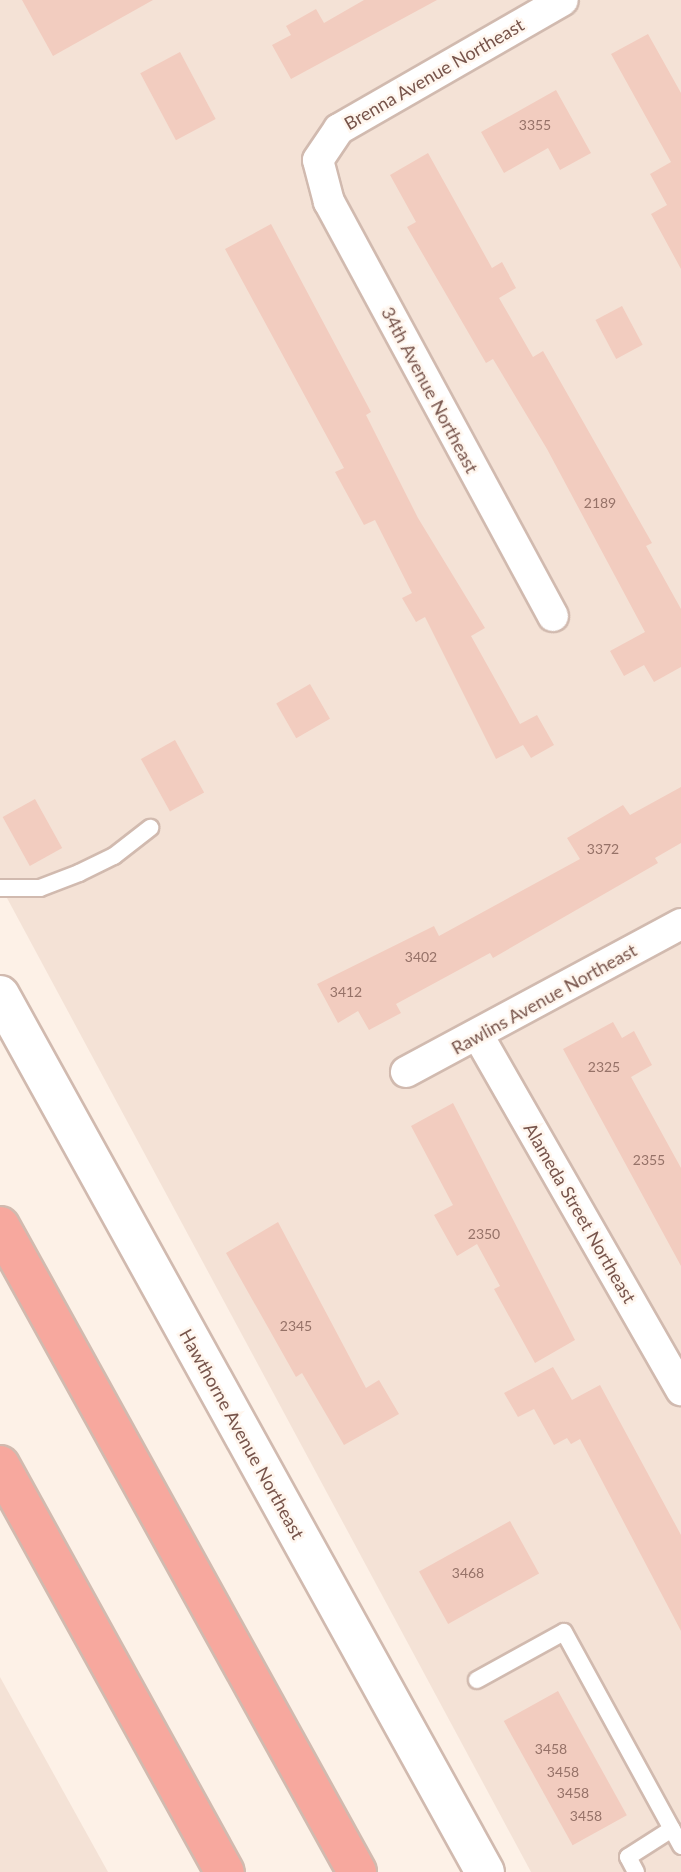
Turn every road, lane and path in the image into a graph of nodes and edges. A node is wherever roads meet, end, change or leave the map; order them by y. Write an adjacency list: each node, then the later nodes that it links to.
1 (563, 0): 2 (street, Brenna Avenue Northeast)
2 (318, 160): 3 (street, 34th Avenue Northeast)
3 (553, 616)
4 (150, 828): 5 (lane)
5 (0, 888)
6 (681, 924): 8 (street, Rawlins Avenue Northeast)
7 (0, 995): 19 (main road, Hawthorne Avenue Northeast)
8 (479, 1037): 9 (street, Rawlins Avenue Northeast); 11 (street, Alameda Street Northeast)
9 (406, 1072)
10 (0, 1226): 18 (highway)
11 (672, 1352): 12 (street, Alameda Street Northeast)
12 (681, 1390)
13 (0, 1465): 17 (highway)
14 (477, 1680): 15 (lane)
15 (672, 1829): 16 (lane); 20 (lane)
16 (681, 1846)
17 (225, 1872)
18 (357, 1872)
19 (485, 1872)
20 (636, 1872)

